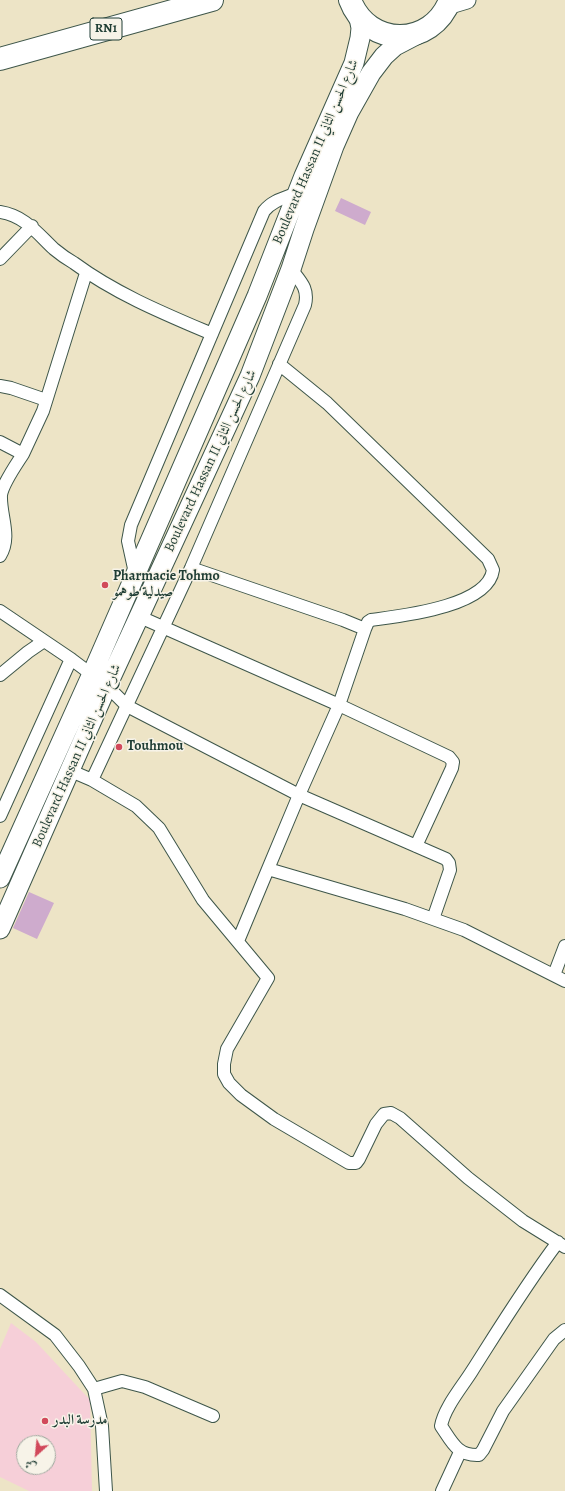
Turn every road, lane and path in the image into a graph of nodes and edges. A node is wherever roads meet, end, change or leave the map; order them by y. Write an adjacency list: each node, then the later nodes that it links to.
1 (172, 0): 7 (highway, RN1)
2 (212, 0): 8 (highway, RN1)
3 (334, 0): 5 (highway)
4 (455, 2): 6 (highway)
5 (355, 10): 6 (highway); 9 (main road, Boulevard Hassan II شارع الحسن الثاني)
6 (423, 31): 13 (main road, Boulevard Hassan II شارع الحسن الثاني)
7 (0, 46)
8 (0, 59)
9 (297, 193): 15 (street); 23 (main road, Boulevard Hassan II شارع الحسن الثاني)
10 (0, 212): 11 (street)
11 (32, 226): 12 (street); 14 (street)
12 (0, 260)
13 (291, 269): 16 (street); 25 (main road, Boulevard Hassan II شارع الحسن الثاني)
14 (86, 272): 15 (street); 18 (street)
15 (212, 334): 23 (street)
16 (280, 364): 22 (street); 27 (street)
17 (0, 386): 18 (street)
18 (46, 400): 20 (street)
19 (0, 442): 20 (street)
20 (22, 454): 21 (street)
21 (0, 556)
22 (191, 568): 26 (street); 27 (street)
23 (136, 573): 30 (main road, Boulevard Hassan II شارع الحسن الثاني)
24 (0, 611): 28 (street)
25 (140, 617): 26 (street); 32 (main road, Boulevard Hassan II شارع الحسن الثاني)
26 (164, 627): 33 (street); 34 (street)
27 (365, 629): 33 (street)
28 (44, 641): 29 (street); 31 (street)
29 (71, 659): 30 (street); 38 (street)
30 (92, 674): 32 (street); 41 (main road, Boulevard Hassan II شارع الحسن الثاني)
31 (0, 675)
32 (108, 686): 34 (street); 35 (main road, Boulevard Hassan II شارع الحسن الثاني)
33 (339, 705): 37 (street); 39 (street)
34 (127, 706): 36 (street); 37 (street)
35 (70, 771): 36 (street); 43 (main road, Boulevard Hassan II شارع الحسن الثاني)
36 (92, 780): 44 (street)
37 (299, 794): 39 (street); 40 (street)
38 (0, 816)
39 (416, 846): 42 (street)
40 (268, 869): 42 (street); 44 (street)
41 (0, 878)
42 (433, 919): 46 (street)
43 (0, 929)
44 (238, 941): 48 (street)
45 (565, 946): 46 (street)
46 (554, 975): 47 (street)
47 (565, 982)
48 (561, 1244): 53 (street)
49 (1, 1298): 51 (street)
50 (565, 1330): 53 (street)
51 (94, 1389): 52 (street); 54 (street)
52 (213, 1416)
53 (460, 1452): 55 (street)
54 (106, 1491)
55 (442, 1491)

